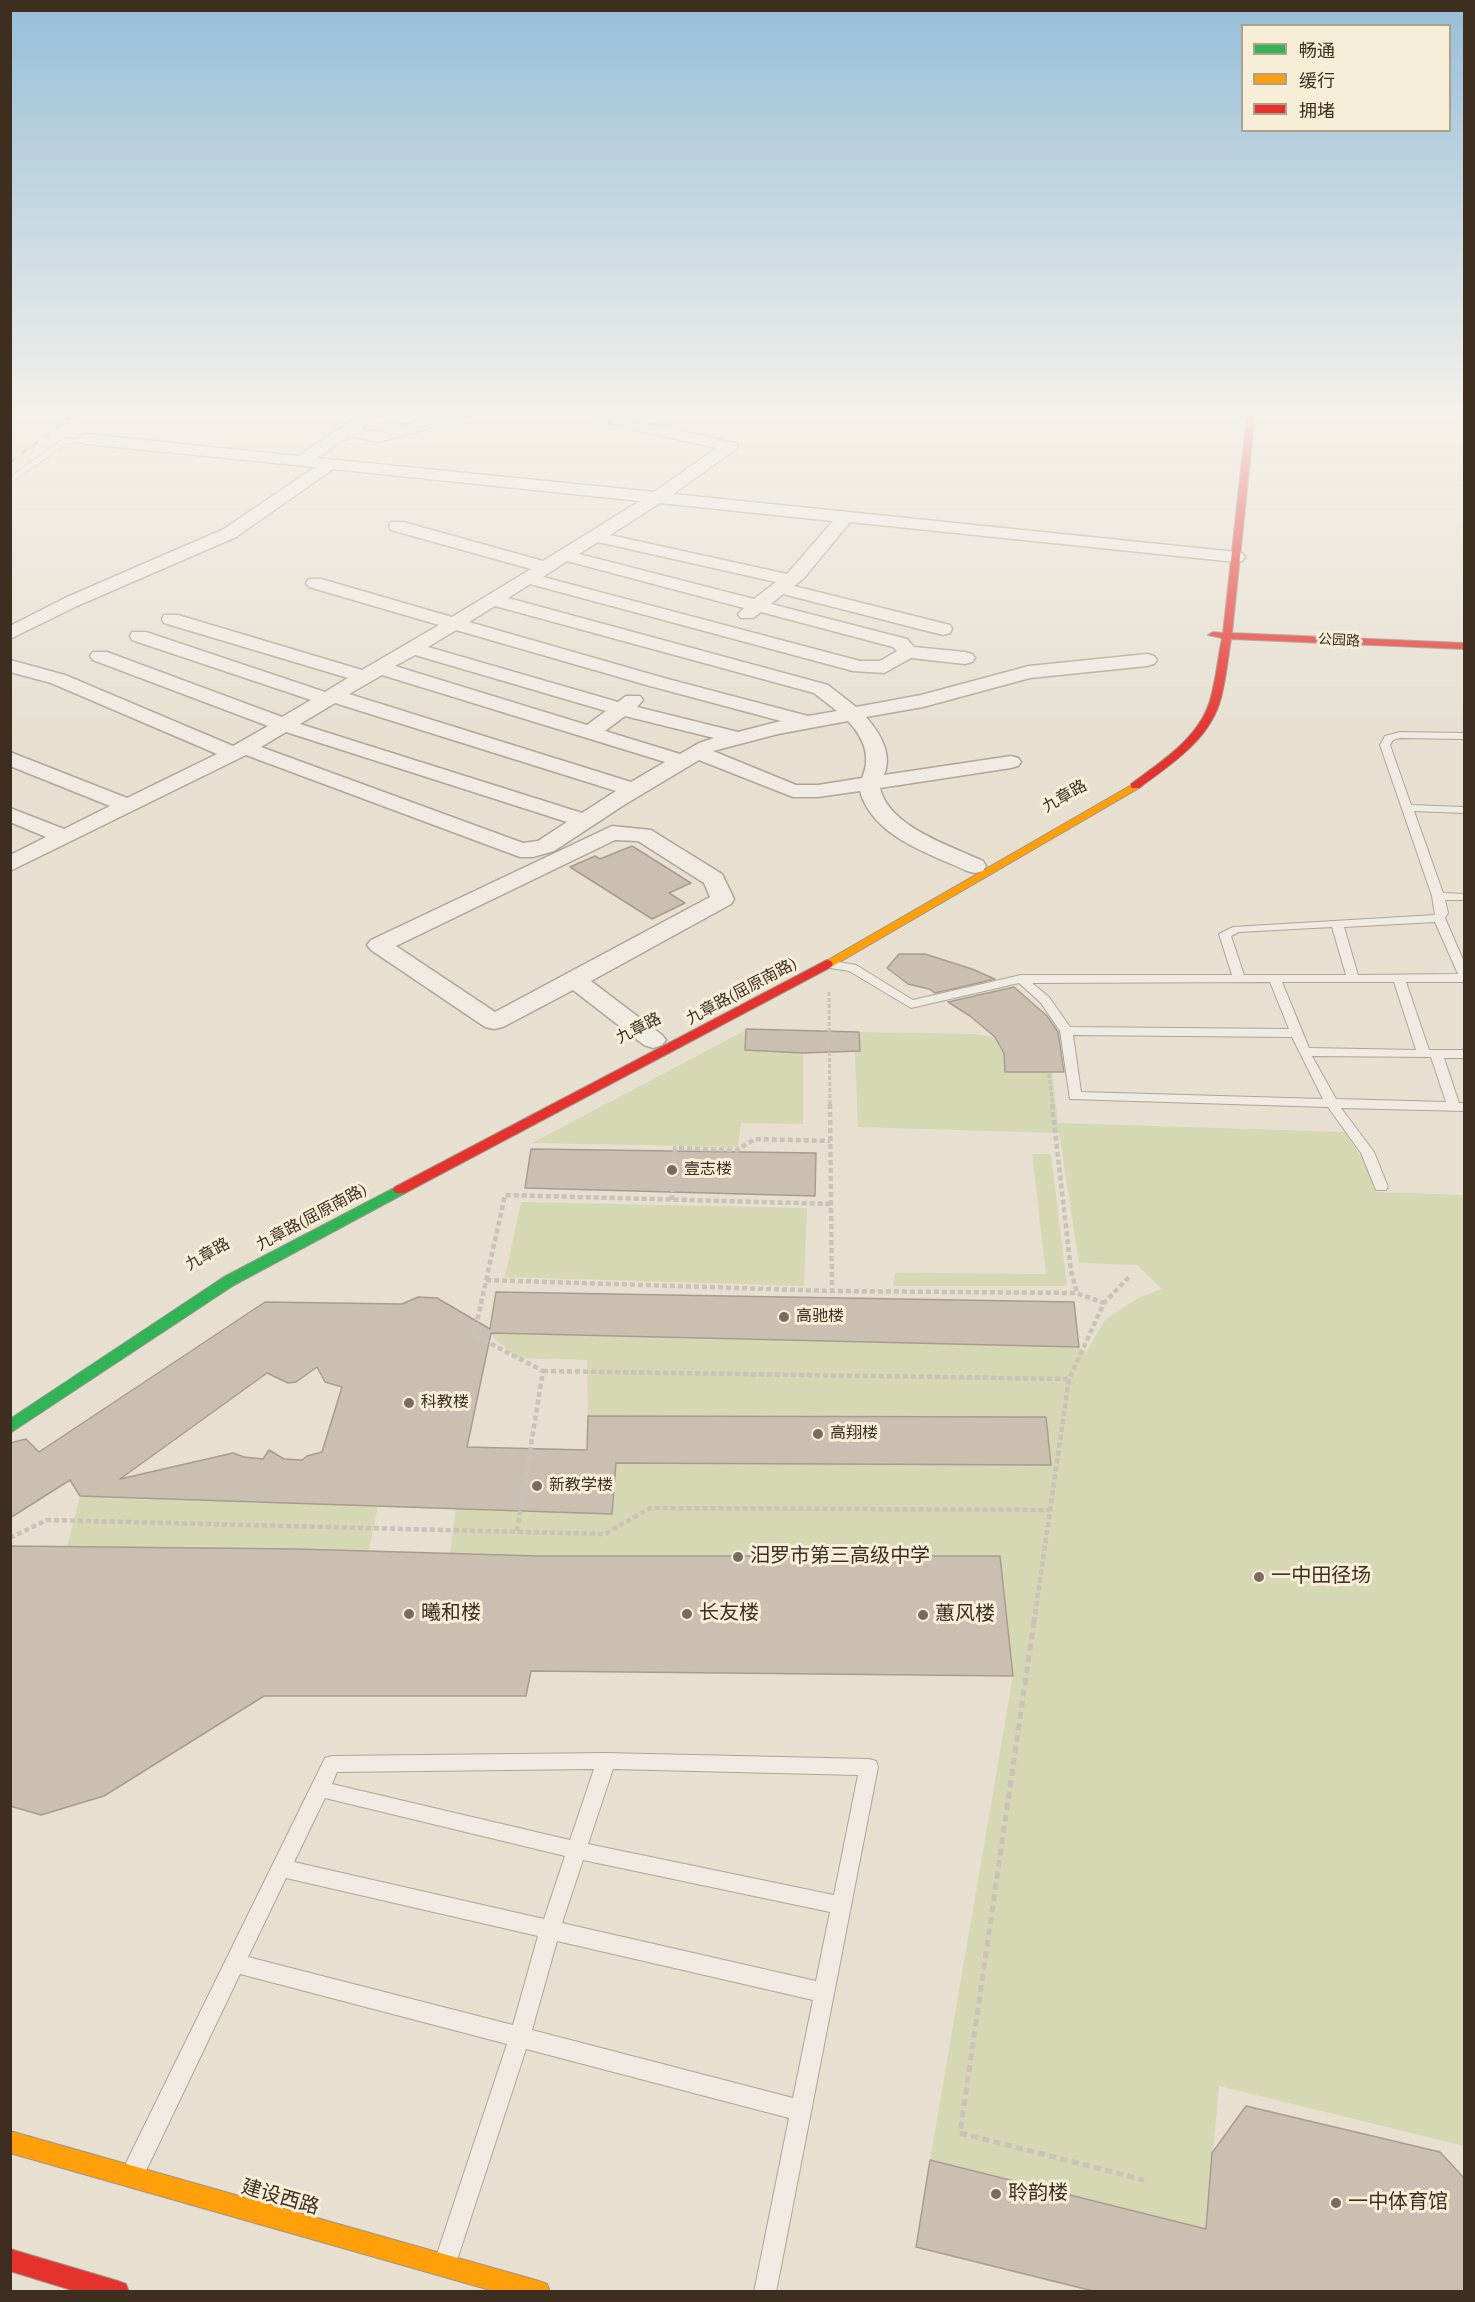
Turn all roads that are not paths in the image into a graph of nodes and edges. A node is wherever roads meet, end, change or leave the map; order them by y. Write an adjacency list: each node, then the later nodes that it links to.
1 (247, 521): 22 (street)
2 (616, 521): 8 (street)
3 (841, 521): 14 (street)
4 (897, 521): 10 (street)
5 (1229, 521): 10 (street)
6 (1235, 521): 10 (street)
7 (397, 526): 11 (street)
8 (592, 536): 9 (street); 14 (street)
9 (563, 555): 11 (street); 16 (street)
10 (1230, 557): 23 (street)
11 (544, 567): 12 (street)
12 (528, 578): 15 (street); 21 (street)
13 (315, 583): 19 (street)
14 (785, 584): 16 (street); 20 (street)
15 (493, 600): 19 (street); 28 (street)
16 (756, 606): 21 (street); 27 (street)
17 (200, 609): 18 (street)
18 (171, 619): 24 (street); 34 (street)
19 (453, 624): 26 (street); 35 (street)
20 (943, 629)
21 (726, 630): 27 (street); 28 (street)
22 (10, 634)
23 (1220, 635): 25 (street, 公园路); 30 (street); 63 (street, 九章路(屈原南路))
24 (139, 636): 33 (street); 36 (street)
25 (1464, 646)
26 (413, 648): 34 (street); 37 (street)
27 (908, 652): 29 (street)
28 (693, 655): 35 (street); 38 (street)
29 (965, 658)
30 (1209, 658)
31 (1147, 660): 38 (street)
32 (10, 666): 33 (street)
33 (79, 668): 40 (street); 45 (street)
34 (373, 672): 36 (street); 42 (street)
35 (657, 682): 37 (street); 39 (street)
36 (330, 698): 40 (street); 50 (street)
37 (622, 708): 42 (street); 44 (street)
38 (854, 713): 39 (street); 49 (street)
39 (807, 722): 44 (street)
40 (284, 725): 45 (street); 55 (street)
41 (1186, 725): 58 (street, 九章路)
42 (591, 732): 46 (street)
43 (1464, 736): 52 (lane)
44 (738, 738): 46 (street)
45 (239, 751): 51 (street); 55 (street)
46 (690, 757): 49 (street); 50 (street)
47 (10, 758): 51 (street)
48 (1011, 762): 49 (street)
49 (870, 783): 58 (street)
50 (633, 790): 55 (street)
51 (128, 806): 56 (street)
52 (1408, 808): 53 (lane); 59 (lane)
53 (1464, 810)
54 (10, 814): 56 (street)
55 (585, 821)
56 (64, 837): 57 (street)
57 (10, 864)
58 (975, 866): 73 (street, 九章路)
59 (1438, 896): 60 (lane); 61 (lane)
60 (1464, 897)
61 (1438, 918): 62 (lane); 64 (lane)
62 (1338, 924): 66 (lane); 68 (lane)
63 (828, 964): 65 (lane); 80 (street, 九章路(屈原南路))
64 (1464, 976): 69 (lane)
65 (1021, 979): 66 (lane); 71 (lane)
66 (1239, 979): 67 (lane)
67 (1275, 979): 68 (lane); 72 (lane)
68 (1353, 979): 69 (lane)
69 (1399, 979): 75 (lane)
70 (575, 980): 70 (street); 73 (street)
71 (1066, 1031): 72 (lane); 77 (lane)
72 (1296, 1033): 74 (lane)
73 (648, 1043)
74 (1304, 1052): 75 (lane); 77 (lane)
75 (1430, 1054): 76 (lane); 78 (lane)
76 (1464, 1054)
77 (1332, 1104): 78 (lane); 79 (lane)
78 (1459, 1107)
79 (1381, 1187)
80 (10, 1427)
81 (606, 1761): 82 (lane); 83 (lane); 85 (lane)
82 (320, 1789): 83 (lane); 84 (lane)
83 (577, 1850): 85 (lane); 86 (lane)
84 (281, 1868): 86 (lane); 87 (lane)
85 (843, 1906): 88 (lane)
86 (550, 1930): 88 (lane); 89 (lane)
87 (235, 1963): 89 (lane); 92 (lane)
88 (825, 1993): 90 (lane)
89 (520, 2037): 90 (lane); 94 (lane)
90 (800, 2110): 97 (lane)
91 (10, 2142): 92 (street, 建设西路)
92 (131, 2176): 94 (street, 建设西路)
93 (10, 2260): 95 (street)
94 (444, 2265): 96 (street, 建设西路)
95 (118, 2292)
96 (538, 2292)
97 (765, 2292)

